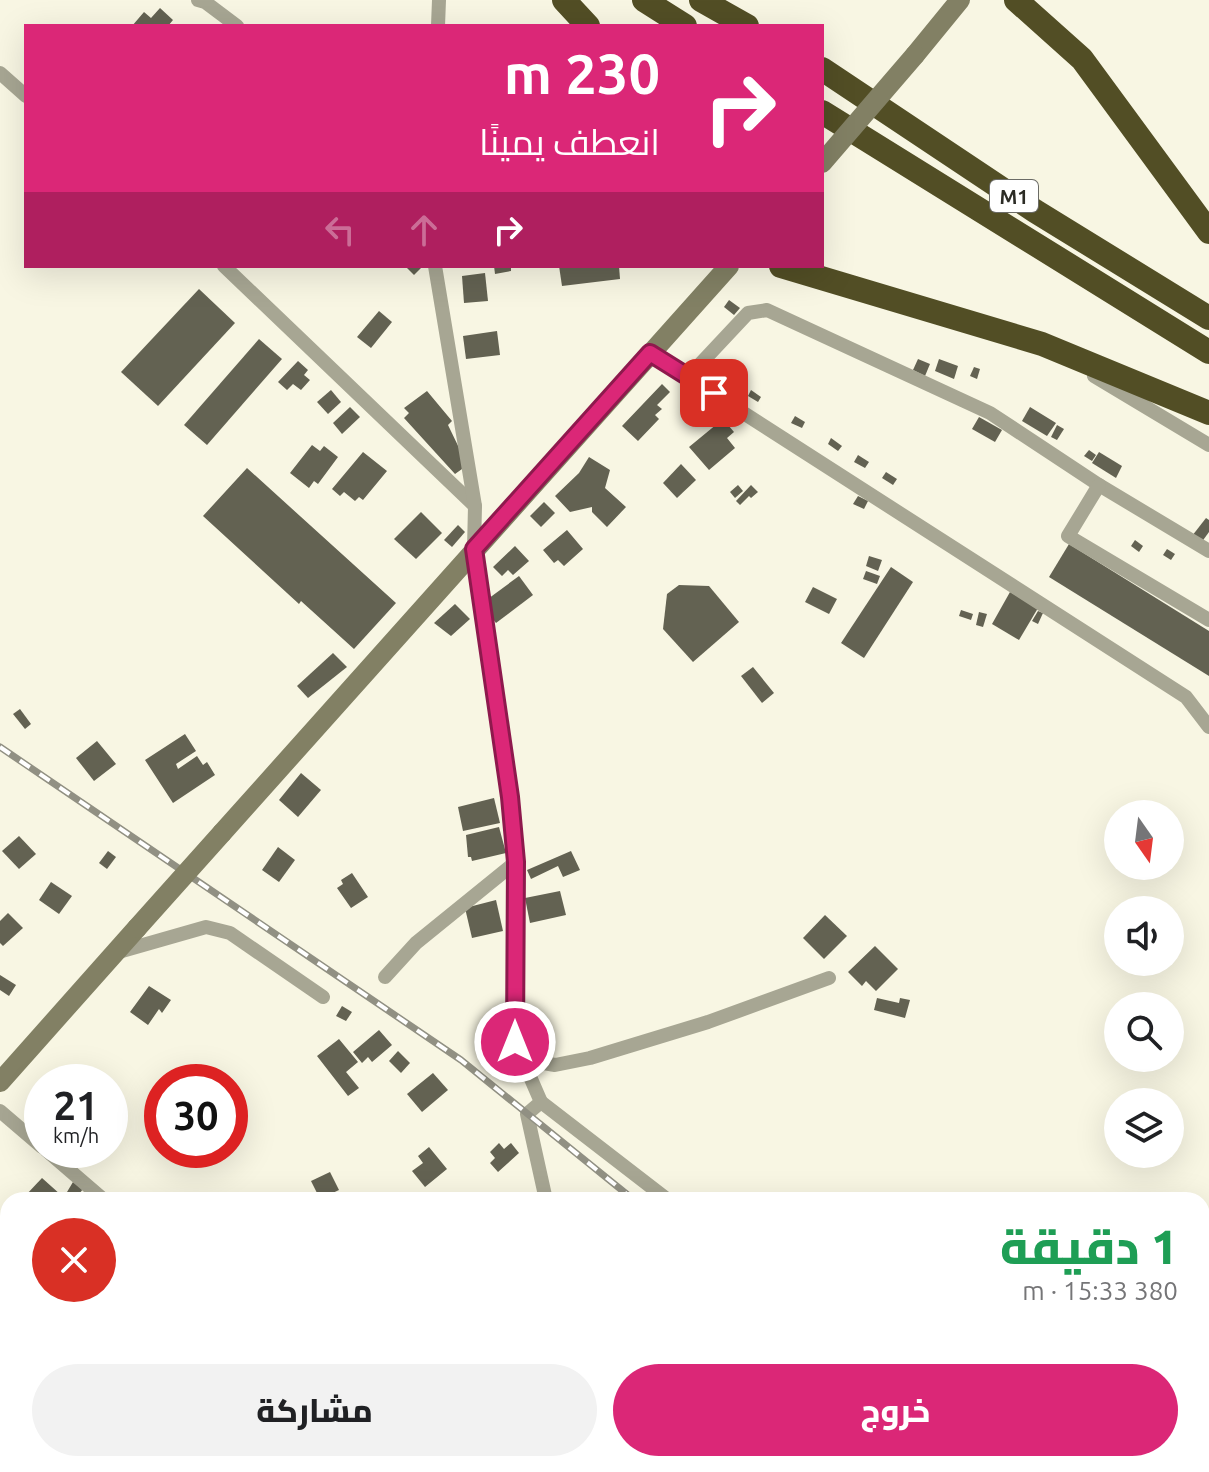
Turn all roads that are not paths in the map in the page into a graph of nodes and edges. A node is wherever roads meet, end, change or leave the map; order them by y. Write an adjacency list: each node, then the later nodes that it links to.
1 (198, 0): 8 (street)
2 (439, 0): 9 (street)
3 (564, 0): 10 (highway)
4 (644, 0): 11 (highway)
5 (701, 0): 12 (highway)
6 (960, 0): 17 (main road, bridge)
7 (1016, 0): 18 (highway)
8 (234, 24)
9 (438, 24)
10 (586, 24)
11 (682, 24)
12 (743, 24)
13 (824, 70): 23 (highway, M1)
14 (0, 73): 15 (street)
15 (24, 94)
16 (824, 113): 25 (highway, M1)
17 (824, 161)
18 (1209, 232)
19 (226, 268): 31 (street)
20 (435, 268): 31 (street)
21 (727, 268): 26 (main road)
22 (788, 268): 24 (highway)
23 (1209, 318)
24 (1042, 344): 28 (highway); 29 (street)
25 (1209, 352)
26 (650, 353): 27 (street); 32 (main road)
27 (688, 377): 30 (street); 35 (street)
28 (1209, 413)
29 (1209, 445)
30 (1099, 485): 33 (street); 34 (street)
31 (475, 506): 32 (street)
32 (474, 549): 36 (street); 37 (main road, bridge)
33 (1209, 551)
34 (1209, 620)
35 (1209, 727)
36 (516, 862): 38 (street); 41 (street)
37 (113, 953): 40 (street); 42 (main road)
38 (385, 977)
39 (829, 978): 41 (street)
40 (323, 997)
41 (521, 1059): 43 (street)
42 (0, 1082)
43 (541, 1102): 48 (street); 49 (street)
44 (0, 1111): 45 (street)
45 (24, 1131)
46 (67, 1168): 47 (street)
47 (95, 1192)
48 (544, 1192)
49 (658, 1192)

